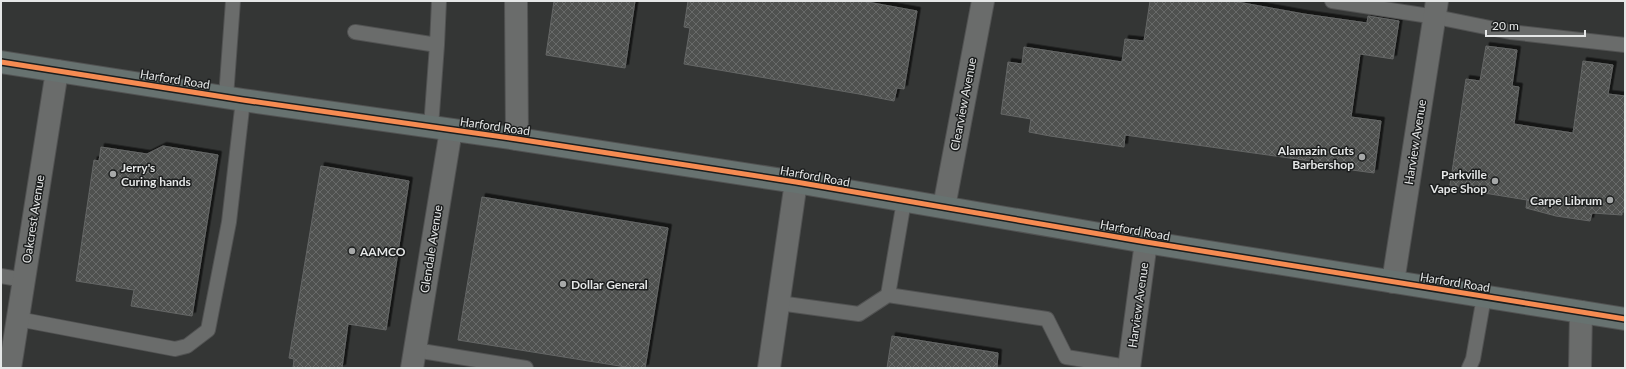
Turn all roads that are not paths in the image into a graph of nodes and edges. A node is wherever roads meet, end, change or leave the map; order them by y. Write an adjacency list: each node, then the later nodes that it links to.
1 (233, 1): 12 (lane)
2 (439, 1): 8 (lane)
3 (516, 1): 14 (street)
4 (983, 1): 17 (street, Clearview Avenue)
5 (1332, 1): 6 (lane)
6 (1436, 9): 9 (lane); 21 (street, Harview Avenue)
7 (355, 32): 8 (lane)
8 (437, 45): 13 (lane)
9 (1625, 45)
10 (1, 62): 11 (main road, Harford Road)
11 (57, 71): 12 (main road, Harford Road); 20 (street, Oakcrest Avenue)
12 (235, 99): 13 (main road, Harford Road); 26 (lane)
13 (441, 129): 14 (main road, Harford Road); 28 (street, Glendale Avenue)
14 (517, 139): 15 (main road, Harford Road)
15 (796, 182): 16 (main road, Harford Road); 24 (street)
16 (904, 201): 17 (main road, Harford Road); 22 (lane)
17 (944, 207): 18 (main road, Harford Road)
18 (1146, 242): 21 (main road, Harford Road); 32 (street, Harview Avenue)
19 (1, 276): 20 (lane)
20 (24, 280): 26 (street, Oakcrest Avenue)
21 (1393, 282): 23 (main road, Harford Road)
22 (888, 295): 24 (lane); 32 (lane)
23 (1484, 297): 25 (main road, Harford Road); 34 (lane)
24 (778, 303): 31 (street)
25 (1581, 312): 27 (main road, Harford Road); 35 (street)
26 (18, 319): 29 (street, Oakcrest Avenue)
27 (1625, 319)
28 (414, 359): 30 (lane)
29 (10, 368)
30 (526, 368)
31 (769, 368)
32 (1129, 368): 33 (lane)
33 (1133, 368)
34 (1468, 368)
35 (1580, 368)

